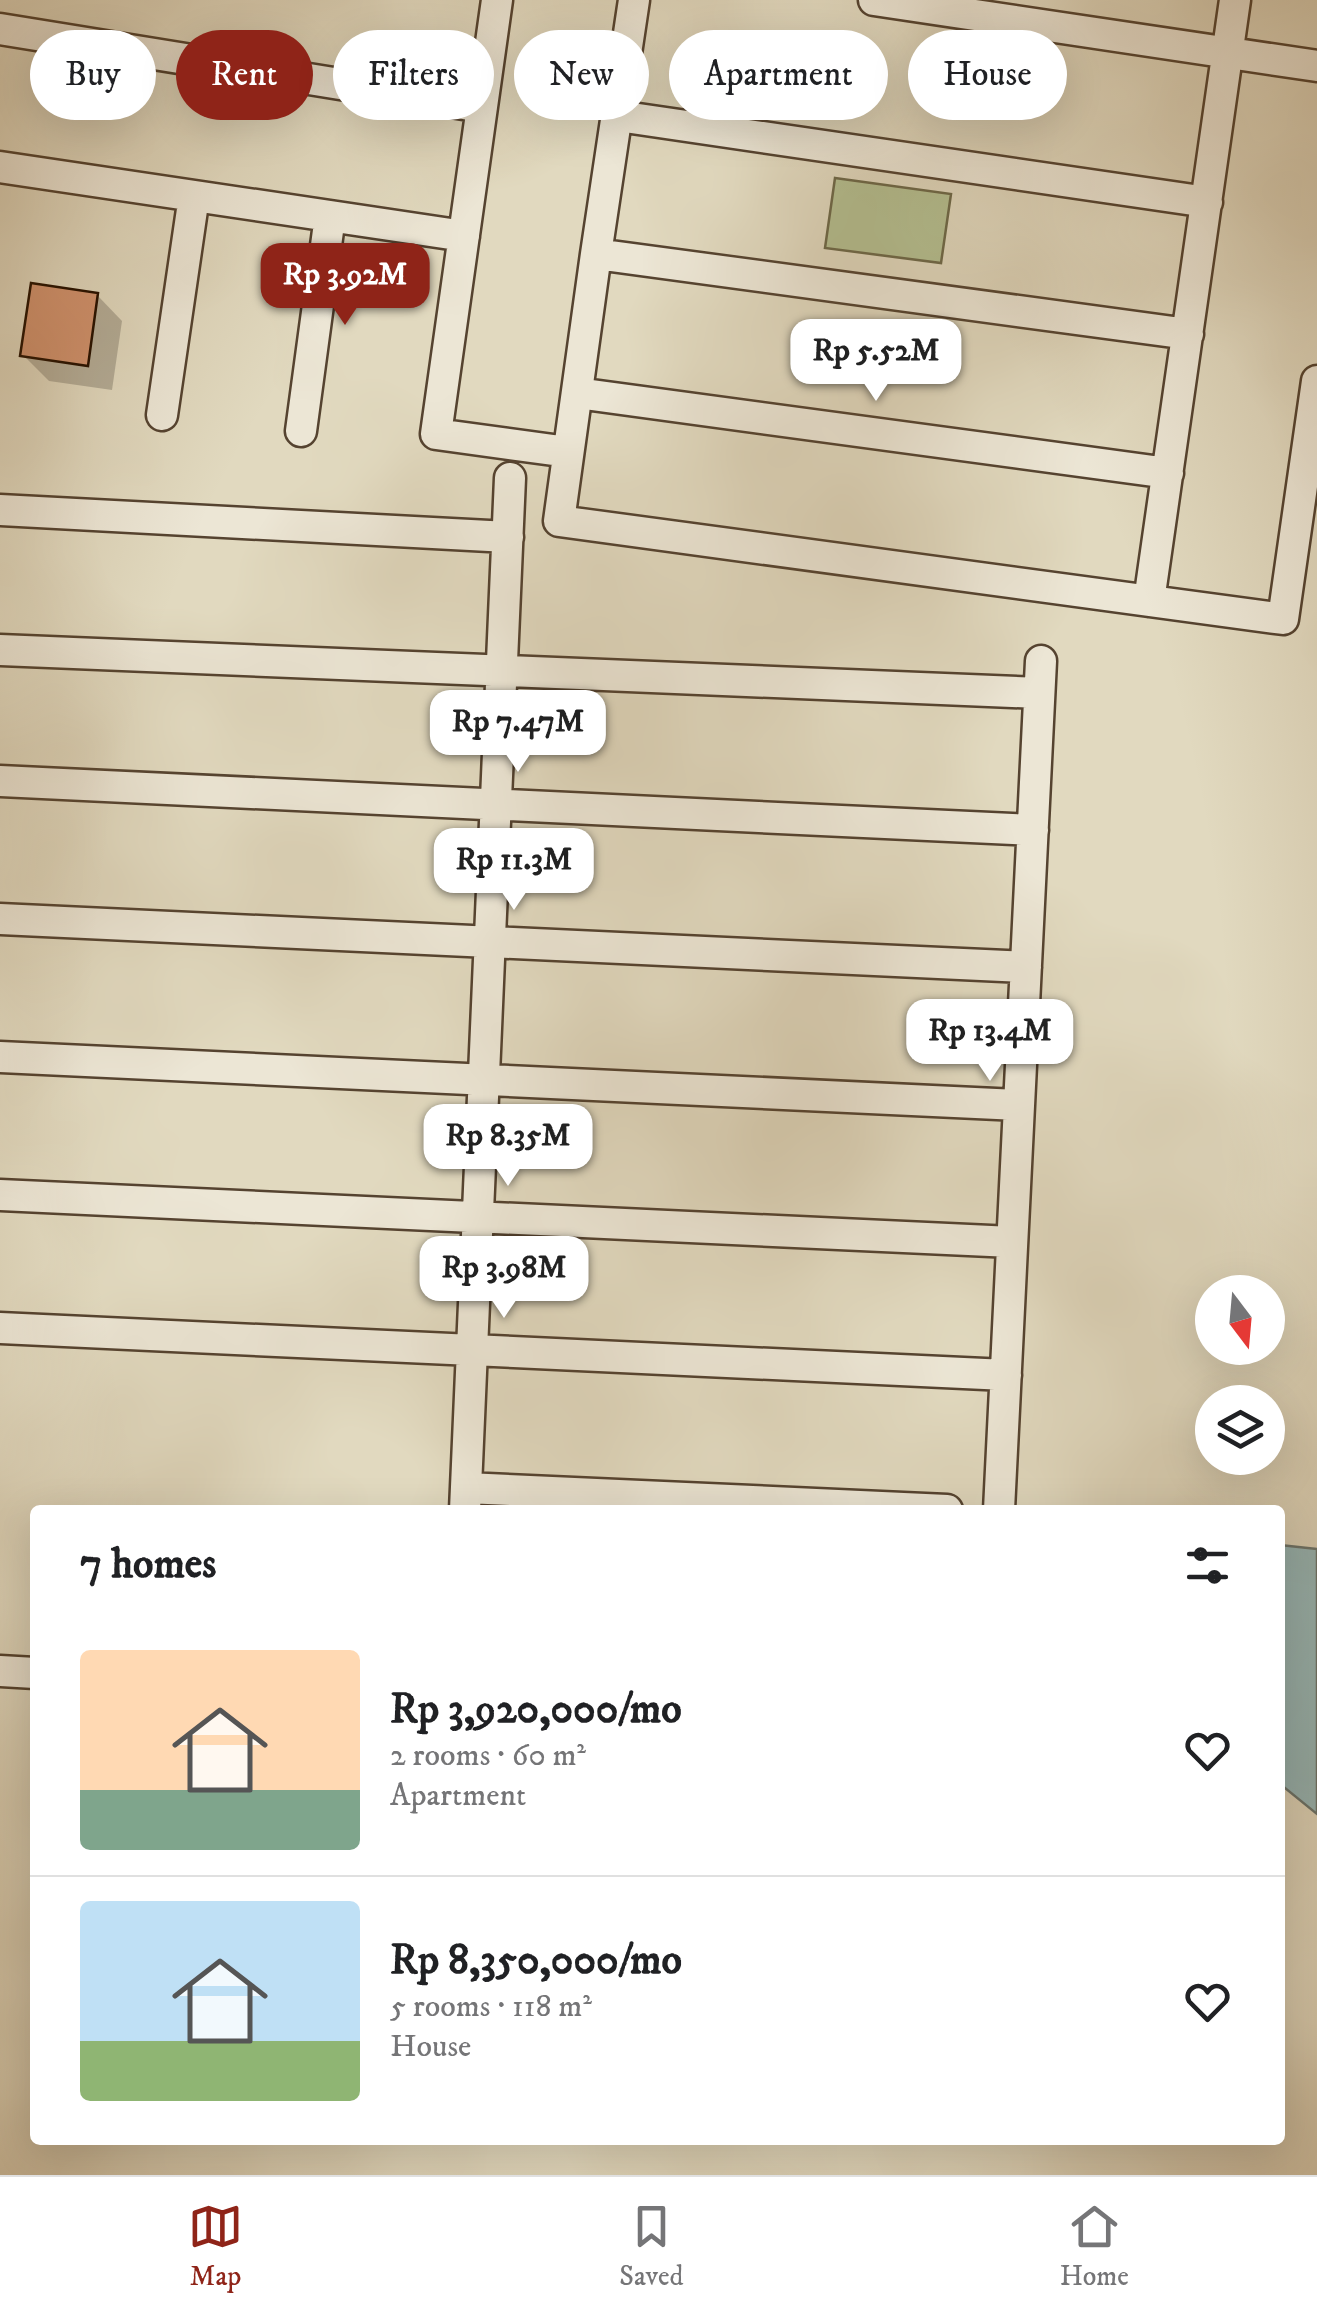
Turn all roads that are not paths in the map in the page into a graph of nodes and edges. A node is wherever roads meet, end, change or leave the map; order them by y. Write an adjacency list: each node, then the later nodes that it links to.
1 (497, 0): 6 (street)
2 (634, 0): 7 (street)
3 (874, 0): 8 (street)
4 (1235, 0): 8 (street)
5 (0, 29): 10 (street)
6 (493, 30)
7 (630, 30)
8 (1228, 53): 9 (street); 16 (street)
9 (1317, 66)
10 (333, 83)
11 (480, 120): 18 (street)
12 (617, 120): 19 (street)
13 (645, 120): 16 (street)
14 (0, 167): 15 (street)
15 (194, 196): 17 (street); 23 (street)
16 (1207, 202): 20 (street)
17 (330, 216): 18 (street); 24 (street)
18 (464, 236): 25 (street)
19 (596, 254): 20 (street); 22 (street)
20 (1188, 334): 26 (street)
21 (1317, 381): 30 (street)
22 (577, 394): 25 (street); 26 (street)
23 (162, 416)
24 (301, 431)
25 (568, 452): 30 (street)
26 (1168, 473): 30 (street)
27 (510, 478): 29 (street)
28 (0, 510): 29 (street)
29 (508, 537): 33 (street)
30 (1150, 601)
31 (0, 650): 33 (street)
32 (1041, 661): 34 (street)
33 (502, 671): 34 (street); 36 (street)
34 (1039, 693): 37 (street)
35 (0, 781): 36 (street)
36 (496, 804): 37 (street); 39 (street)
37 (1032, 830): 40 (street)
38 (0, 919): 39 (street)
39 (490, 942): 40 (street); 42 (street)
40 (1026, 967): 43 (street)
41 (0, 1057): 42 (street)
42 (484, 1080): 43 (street); 45 (street)
43 (1019, 1105): 46 (street)
44 (0, 1195): 45 (street)
45 (478, 1218): 46 (street); 48 (street)
46 (1012, 1242): 49 (street)
47 (0, 1328): 48 (street)
48 (472, 1350): 49 (street); 50 (street)
49 (1006, 1375): 52 (street)
50 (466, 1499): 51 (street)
51 (728, 1505)
52 (999, 1505)
53 (0, 1671): 54 (street)
54 (30, 1673)

